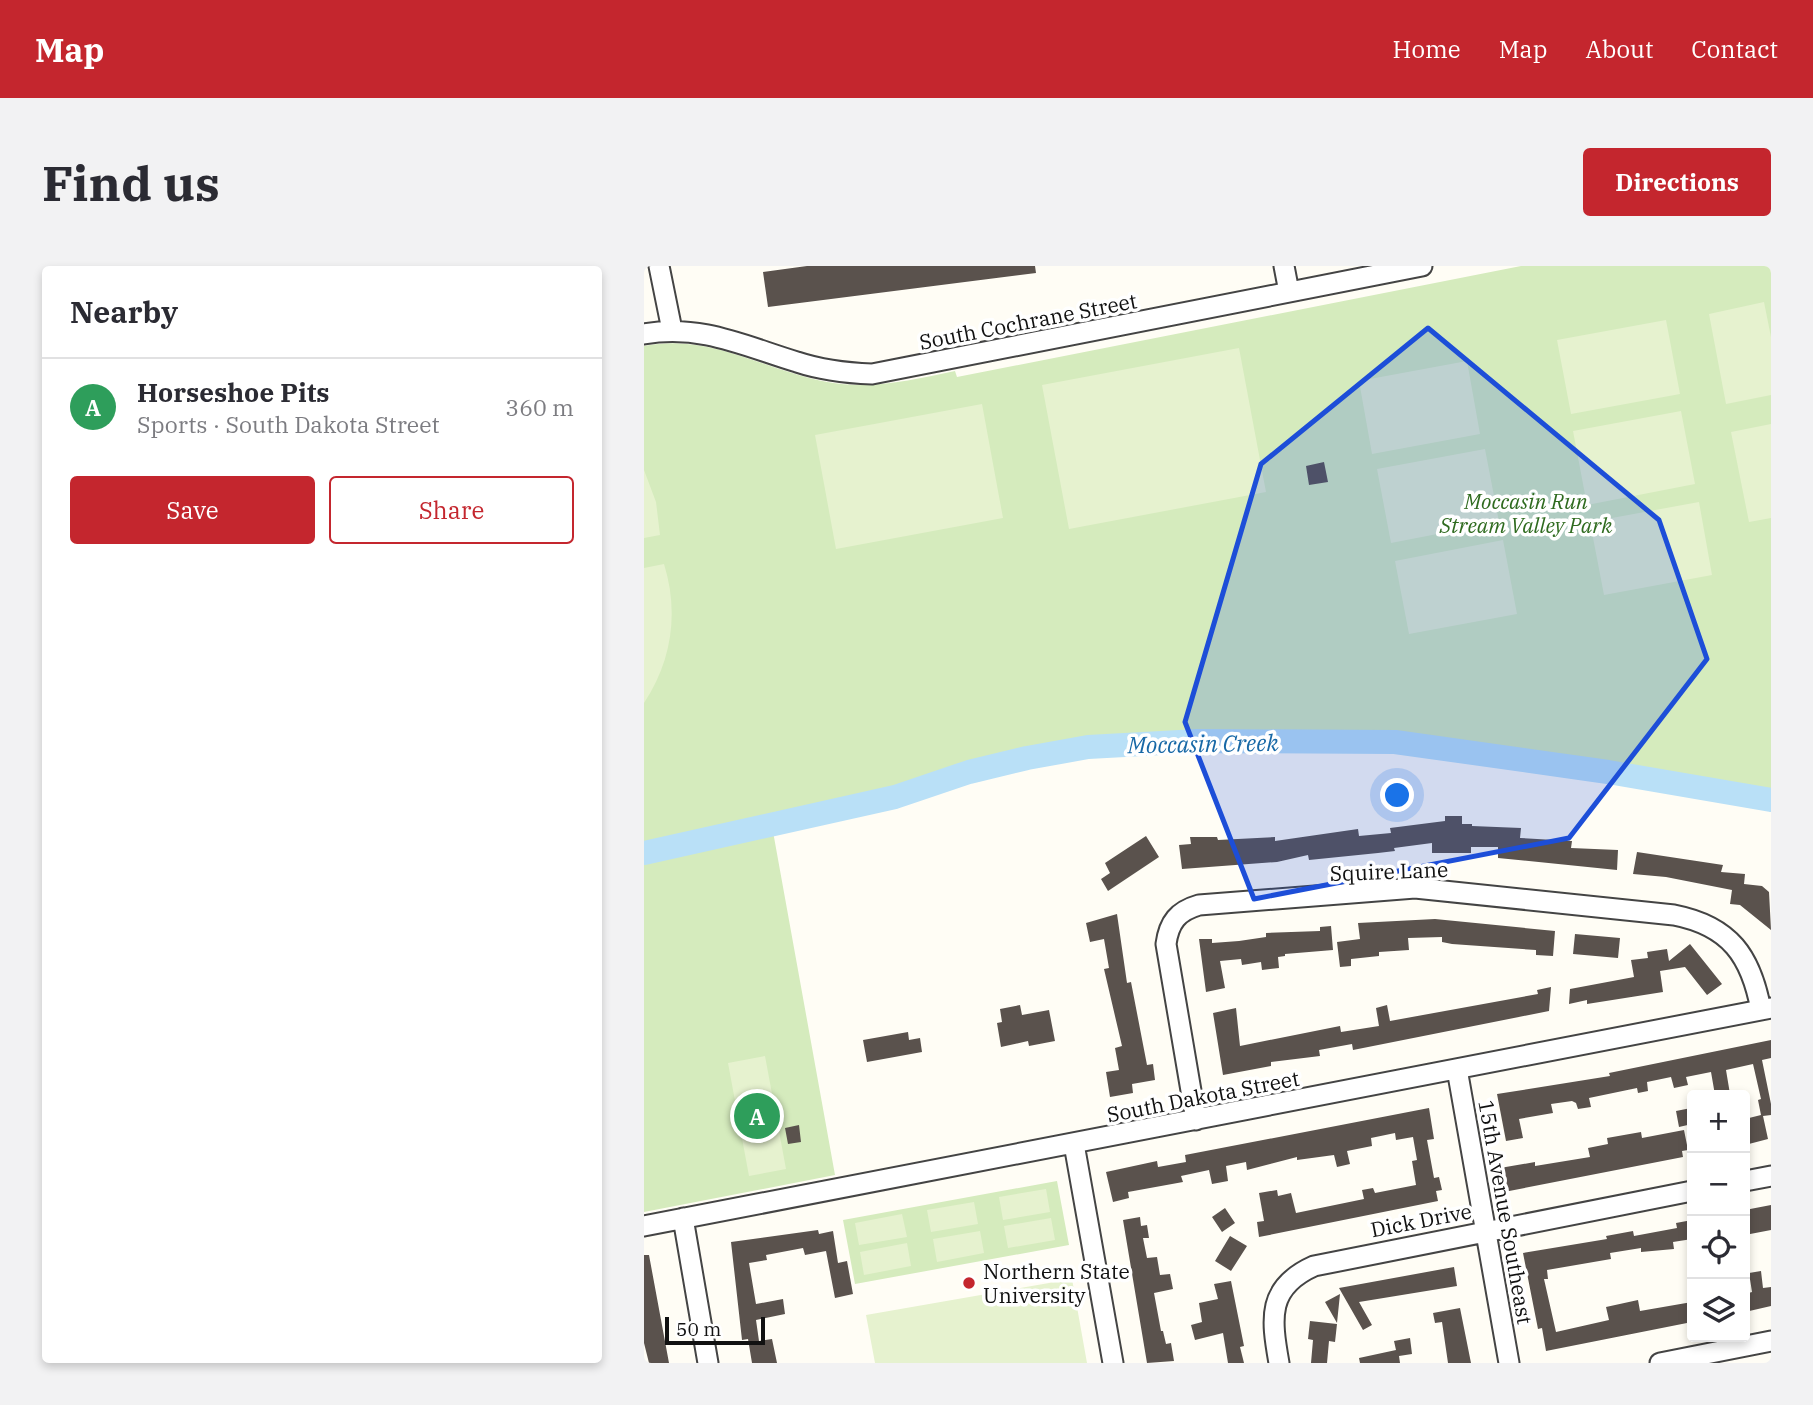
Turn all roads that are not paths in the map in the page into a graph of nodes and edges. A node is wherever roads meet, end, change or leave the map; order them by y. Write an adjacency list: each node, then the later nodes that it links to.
1 (1284, 266): 4 (street)
2 (1422, 266): 4 (street, South Cochrane Street)
3 (663, 267): 5 (street)
4 (1289, 292): 5 (street, South Cochrane Street)
5 (672, 330): 6 (street, South Cochrane Street)
6 (644, 334)
7 (1766, 1009): 8 (street, South Dakota Street); 9 (street, Squire Lane)
8 (1457, 1069): 9 (street, South Dakota Street); 16 (street, 15th Avenue Southeast)
9 (1196, 1120): 10 (street, South Dakota Street)
10 (1074, 1144): 14 (street, South Dakota Street); 19 (street)
11 (1771, 1176): 12 (street)
12 (1750, 1180)
13 (1687, 1192): 16 (street, Dick Drive)
14 (683, 1218): 15 (street, South Dakota Street); 18 (street)
15 (644, 1226)
16 (1486, 1231): 20 (street, Dick Drive); 21 (street, 15th Avenue Southeast)
17 (1771, 1341): 22 (street)
18 (708, 1363)
19 (1113, 1363)
20 (1279, 1363)
21 (1509, 1363)
22 (1660, 1363)

